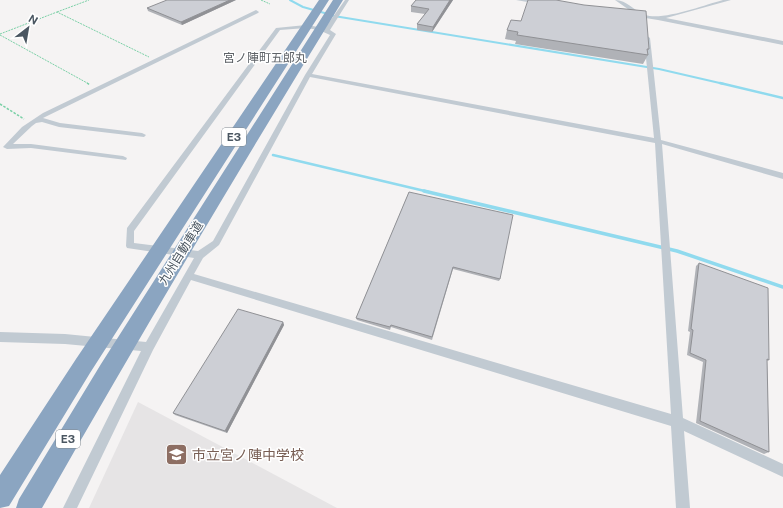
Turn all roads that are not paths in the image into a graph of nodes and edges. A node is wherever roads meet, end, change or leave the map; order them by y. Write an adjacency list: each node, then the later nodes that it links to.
1 (324, 0): 29 (highway, 九州自動車道 / E3)
2 (338, 0): 30 (highway, 九州自動車道 / E3)
3 (347, 0): 13 (street)
4 (518, 0): 7 (street)
5 (617, 0): 10 (street)
6 (729, 0): 11 (street)
7 (548, 4)
8 (256, 12): 17 (street)
9 (630, 15): 10 (street)
10 (645, 17): 11 (street); 12 (street)
11 (658, 18): 15 (street)
12 (646, 25)
13 (327, 30): 16 (street); 23 (street)
14 (647, 32): 19 (street)
15 (783, 43)
16 (308, 76): 19 (street); 23 (street)
17 (33, 121): 18 (street); 20 (street)
18 (142, 135)
19 (658, 141): 22 (street); 27 (street)
20 (3, 147): 21 (street)
21 (124, 158)
22 (783, 176)
23 (200, 255): 24 (street)
24 (189, 276): 26 (street); 27 (street)
25 (0, 337): 26 (street)
26 (149, 347): 31 (street)
27 (676, 421): 28 (street); 32 (street)
28 (783, 471)
29 (0, 497)
30 (28, 508)
31 (70, 508)
32 (683, 508)

